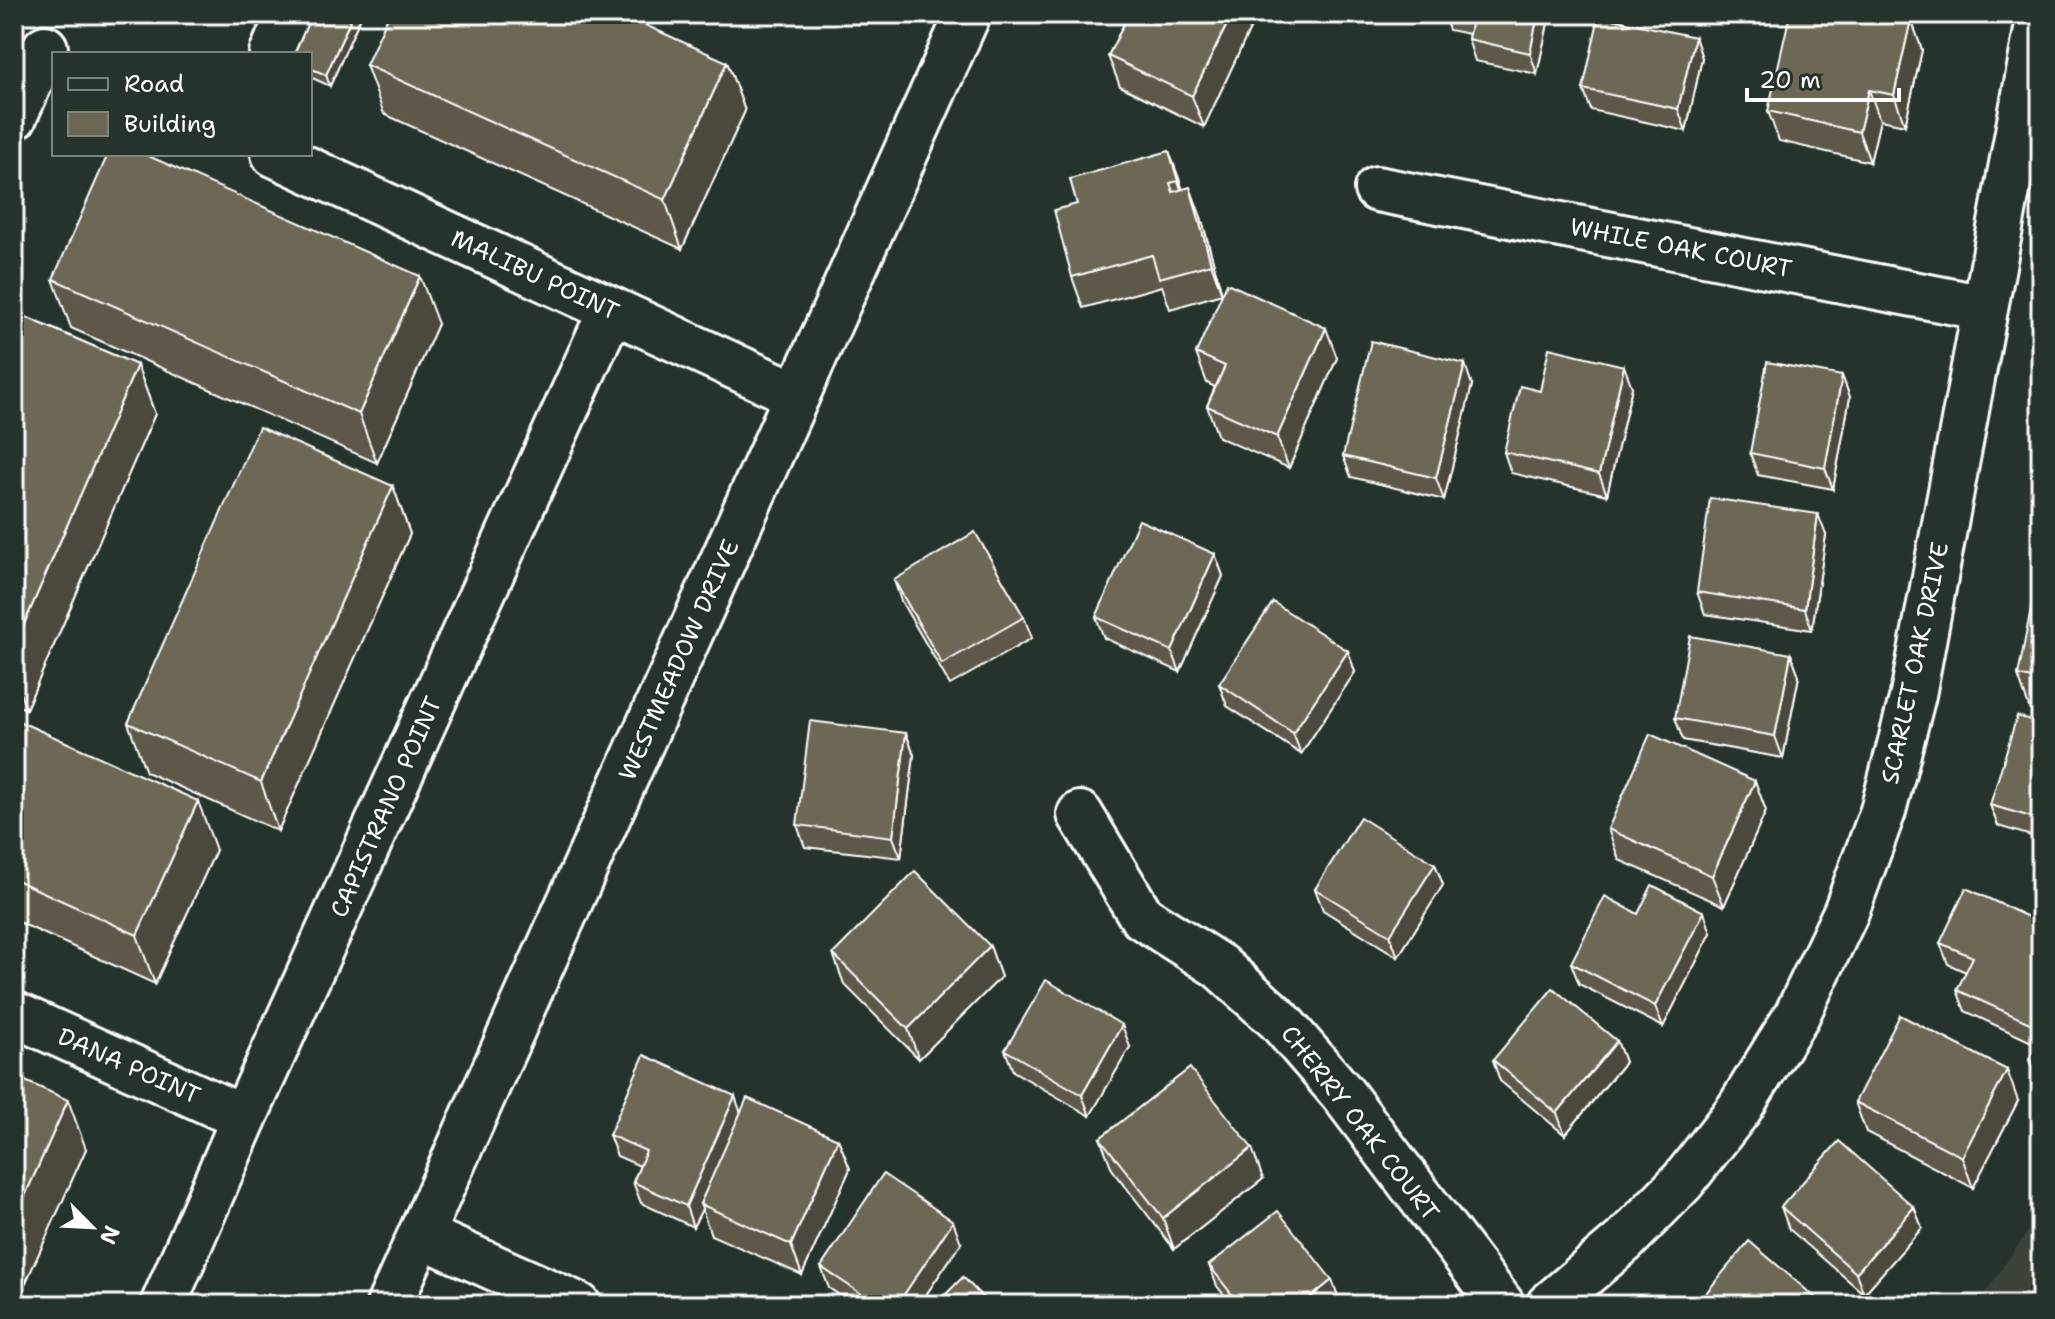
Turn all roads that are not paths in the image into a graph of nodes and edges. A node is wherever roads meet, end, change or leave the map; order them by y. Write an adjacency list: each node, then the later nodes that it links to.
1 (289, 14): 5 (street)
2 (968, 14): 11 (street, WESTMEADOW DRIVE)
3 (2040, 14): 9 (street, SCARLET OAK DRIVE)
4 (39, 45): 6 (street)
5 (273, 52)
6 (14, 117)
7 (278, 156): 10 (street, MALIBU POINT)
8 (1377, 189): 9 (street, WHILE OAK COURT)
9 (1985, 308): 20 (street, SCARLET OAK DRIVE)
10 (611, 310): 11 (street, MALIBU POINT); 14 (street, CAPISTRANO POINT)
11 (797, 395): 15 (street, WESTMEADOW DRIVE)
12 (1080, 814): 19 (street, CHERRY OAK COURT)
13 (14, 1014): 14 (street, DANA POINT)
14 (244, 1118): 16 (street, CAPISTRANO POINT)
15 (421, 1235): 17 (street, WESTMEADOW DRIVE); 18 (street)
16 (163, 1305)
17 (389, 1305)
18 (578, 1305)
19 (1502, 1305)
20 (1549, 1305)

